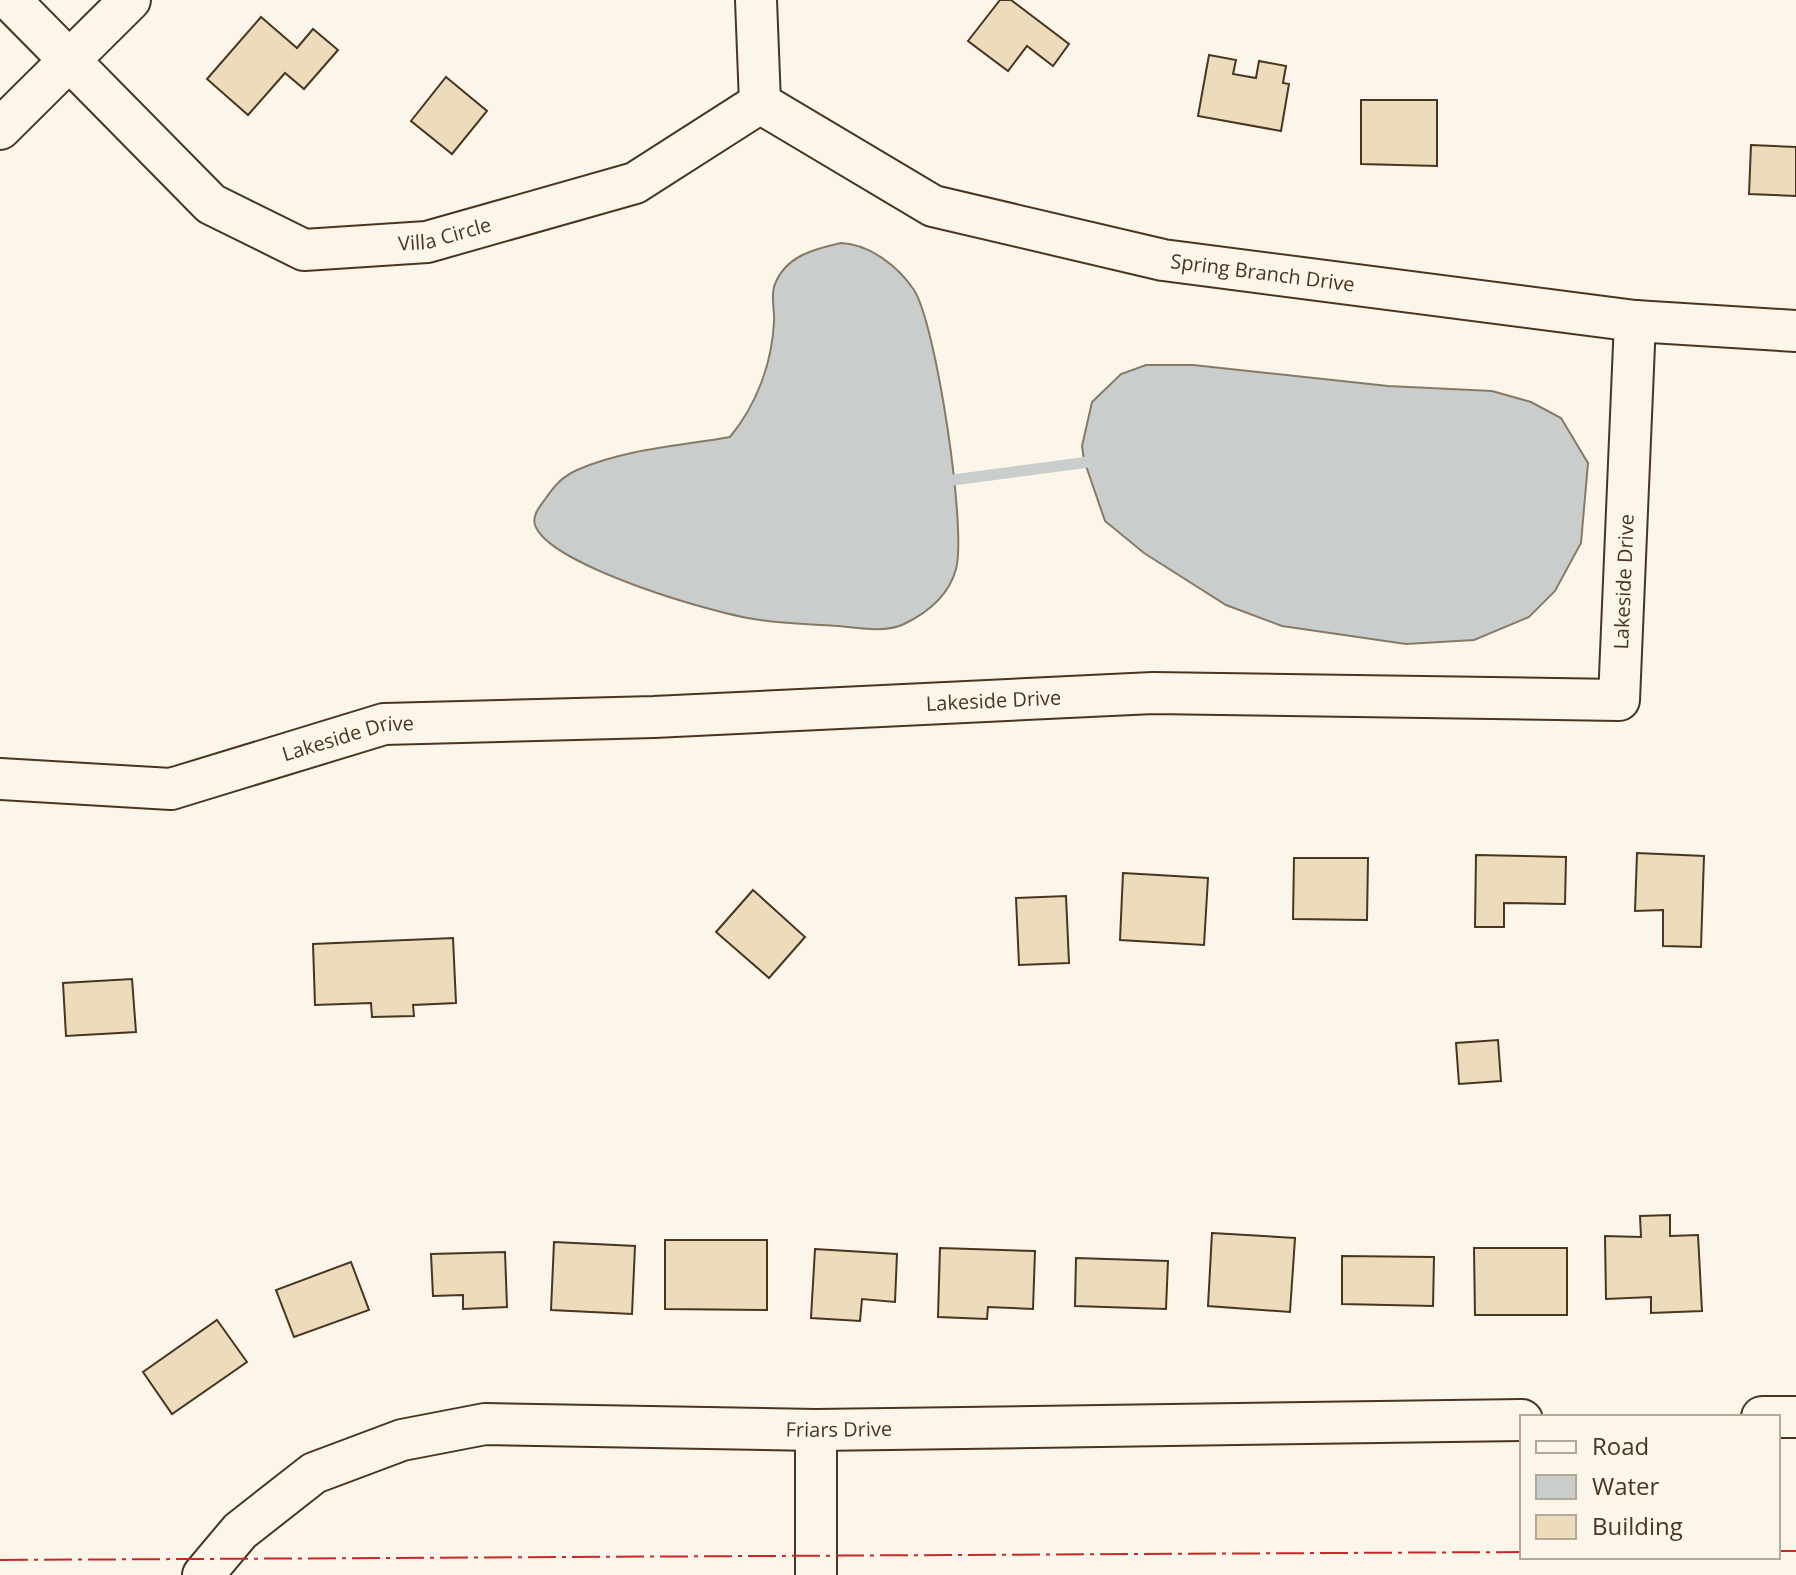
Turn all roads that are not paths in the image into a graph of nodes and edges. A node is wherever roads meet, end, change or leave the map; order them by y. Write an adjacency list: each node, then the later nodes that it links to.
1 (10, 0): 4 (street, Villa Circle)
2 (130, 0): 4 (street)
3 (756, 0): 5 (street)
4 (70, 58): 5 (street, Villa Circle); 6 (street)
5 (760, 103): 7 (street, Spring Branch Drive)
6 (0, 129)
7 (1635, 321): 8 (street, Spring Branch Drive); 9 (street, Lakeside Drive)
8 (1796, 331)
9 (0, 779)
10 (1520, 1420): 11 (street, Friars Drive)
11 (816, 1430): 12 (street, Friars Drive); 13 (street)
12 (203, 1575)
13 (816, 1575)

